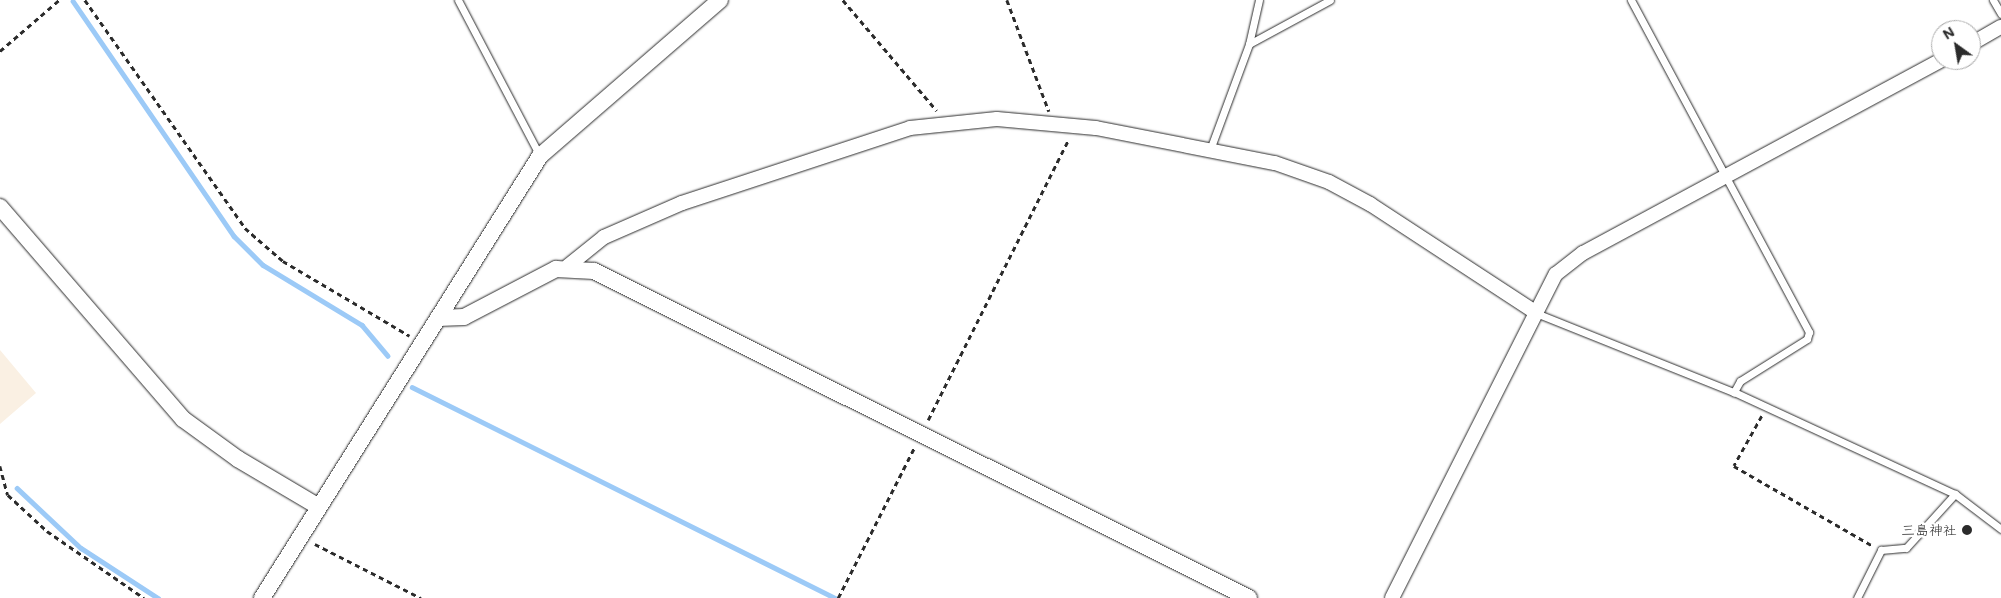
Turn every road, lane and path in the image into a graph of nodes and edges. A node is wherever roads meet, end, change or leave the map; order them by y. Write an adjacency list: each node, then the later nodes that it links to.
1 (59, 0): 15 (path)
2 (85, 0): 27 (path)
3 (458, 0): 21 (lane)
4 (720, 0): 21 (street)
5 (843, 0): 17 (path)
6 (1007, 0): 18 (path)
7 (1260, 0): 14 (lane)
8 (1330, 0): 14 (lane)
9 (1630, 0): 22 (lane)
10 (1994, 0): 11 (lane)
11 (2001, 14)
12 (2001, 27): 13 (street)
13 (1981, 38)
14 (1249, 44): 20 (lane)
15 (0, 51)
16 (1931, 65): 22 (street)
17 (942, 122): 18 (street); 24 (street)
18 (1052, 123): 19 (street)
19 (1074, 126): 20 (street); 30 (path)
20 (1211, 147): 25 (street)
21 (540, 156): 26 (street)
22 (1727, 175): 25 (street); 28 (lane)
23 (0, 207): 35 (street)
24 (568, 266): 26 (street); 30 (street)
25 (1535, 312): 28 (lane); 44 (street)
26 (438, 318): 27 (street)
27 (421, 343): 35 (street)
28 (1734, 392): 29 (lane)
29 (1765, 410): 34 (lane); 38 (path)
30 (920, 437): 42 (path); 43 (street)
31 (0, 466): 32 (path)
32 (4, 488): 33 (path); 39 (path)
33 (0, 489)
34 (1955, 494): 36 (lane); 38 (lane)
35 (319, 507): 37 (street)
36 (2001, 529)
37 (300, 537): 40 (street); 41 (path)
38 (1881, 550): 45 (lane)
39 (144, 598)
40 (262, 598)
41 (421, 598)
42 (838, 598)
43 (1249, 598)
44 (1392, 598)
45 (1857, 598)

